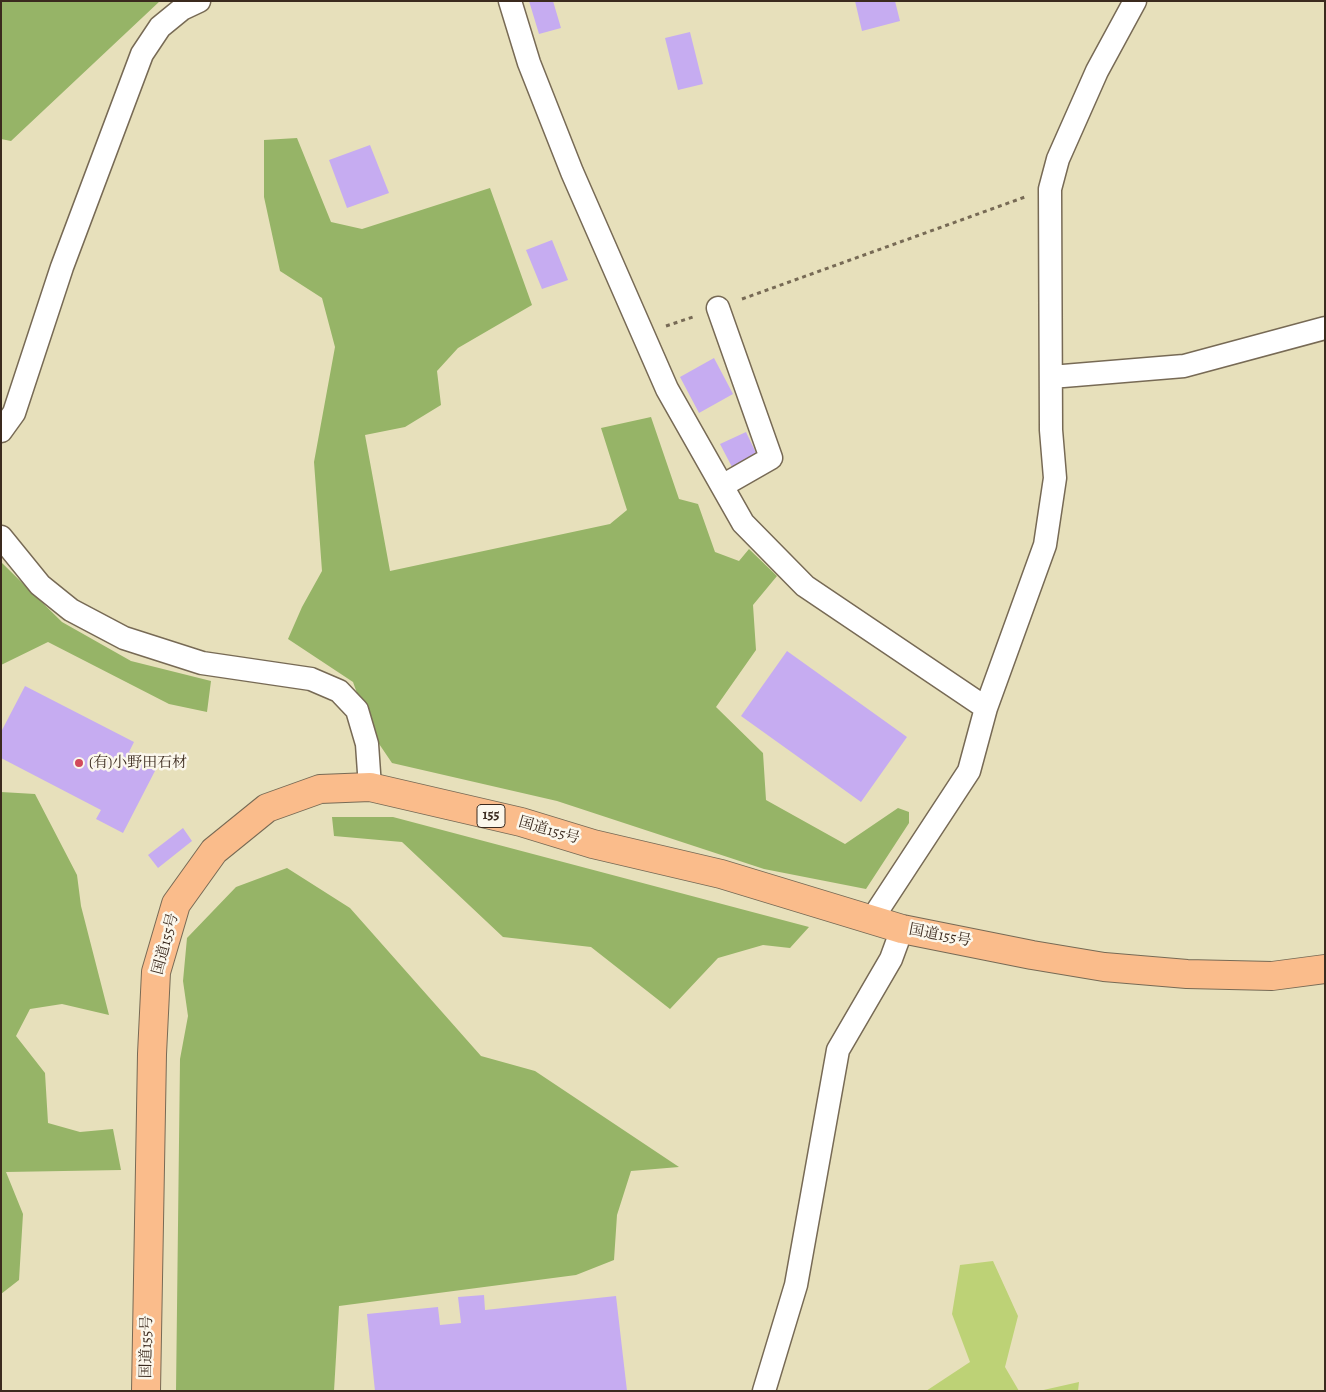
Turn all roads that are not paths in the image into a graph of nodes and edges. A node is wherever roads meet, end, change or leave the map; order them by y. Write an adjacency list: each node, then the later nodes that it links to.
1 (199, 1): 7 (street)
2 (510, 1): 8 (street)
3 (1135, 1): 6 (street)
4 (718, 308): 8 (street)
5 (1325, 328): 6 (street)
6 (1051, 377): 10 (street)
7 (1, 431)
8 (722, 486): 10 (street)
9 (1, 537): 11 (street)
10 (986, 708): 12 (street)
11 (370, 787): 12 (highway, 国道155号 / 155); 15 (highway, 国道155号 / 155)
12 (872, 920): 13 (highway, 国道155号 / 155)
13 (902, 929): 14 (highway, 国道155号 / 155); 16 (street)
14 (1325, 969)
15 (146, 1391)
16 (764, 1391)

